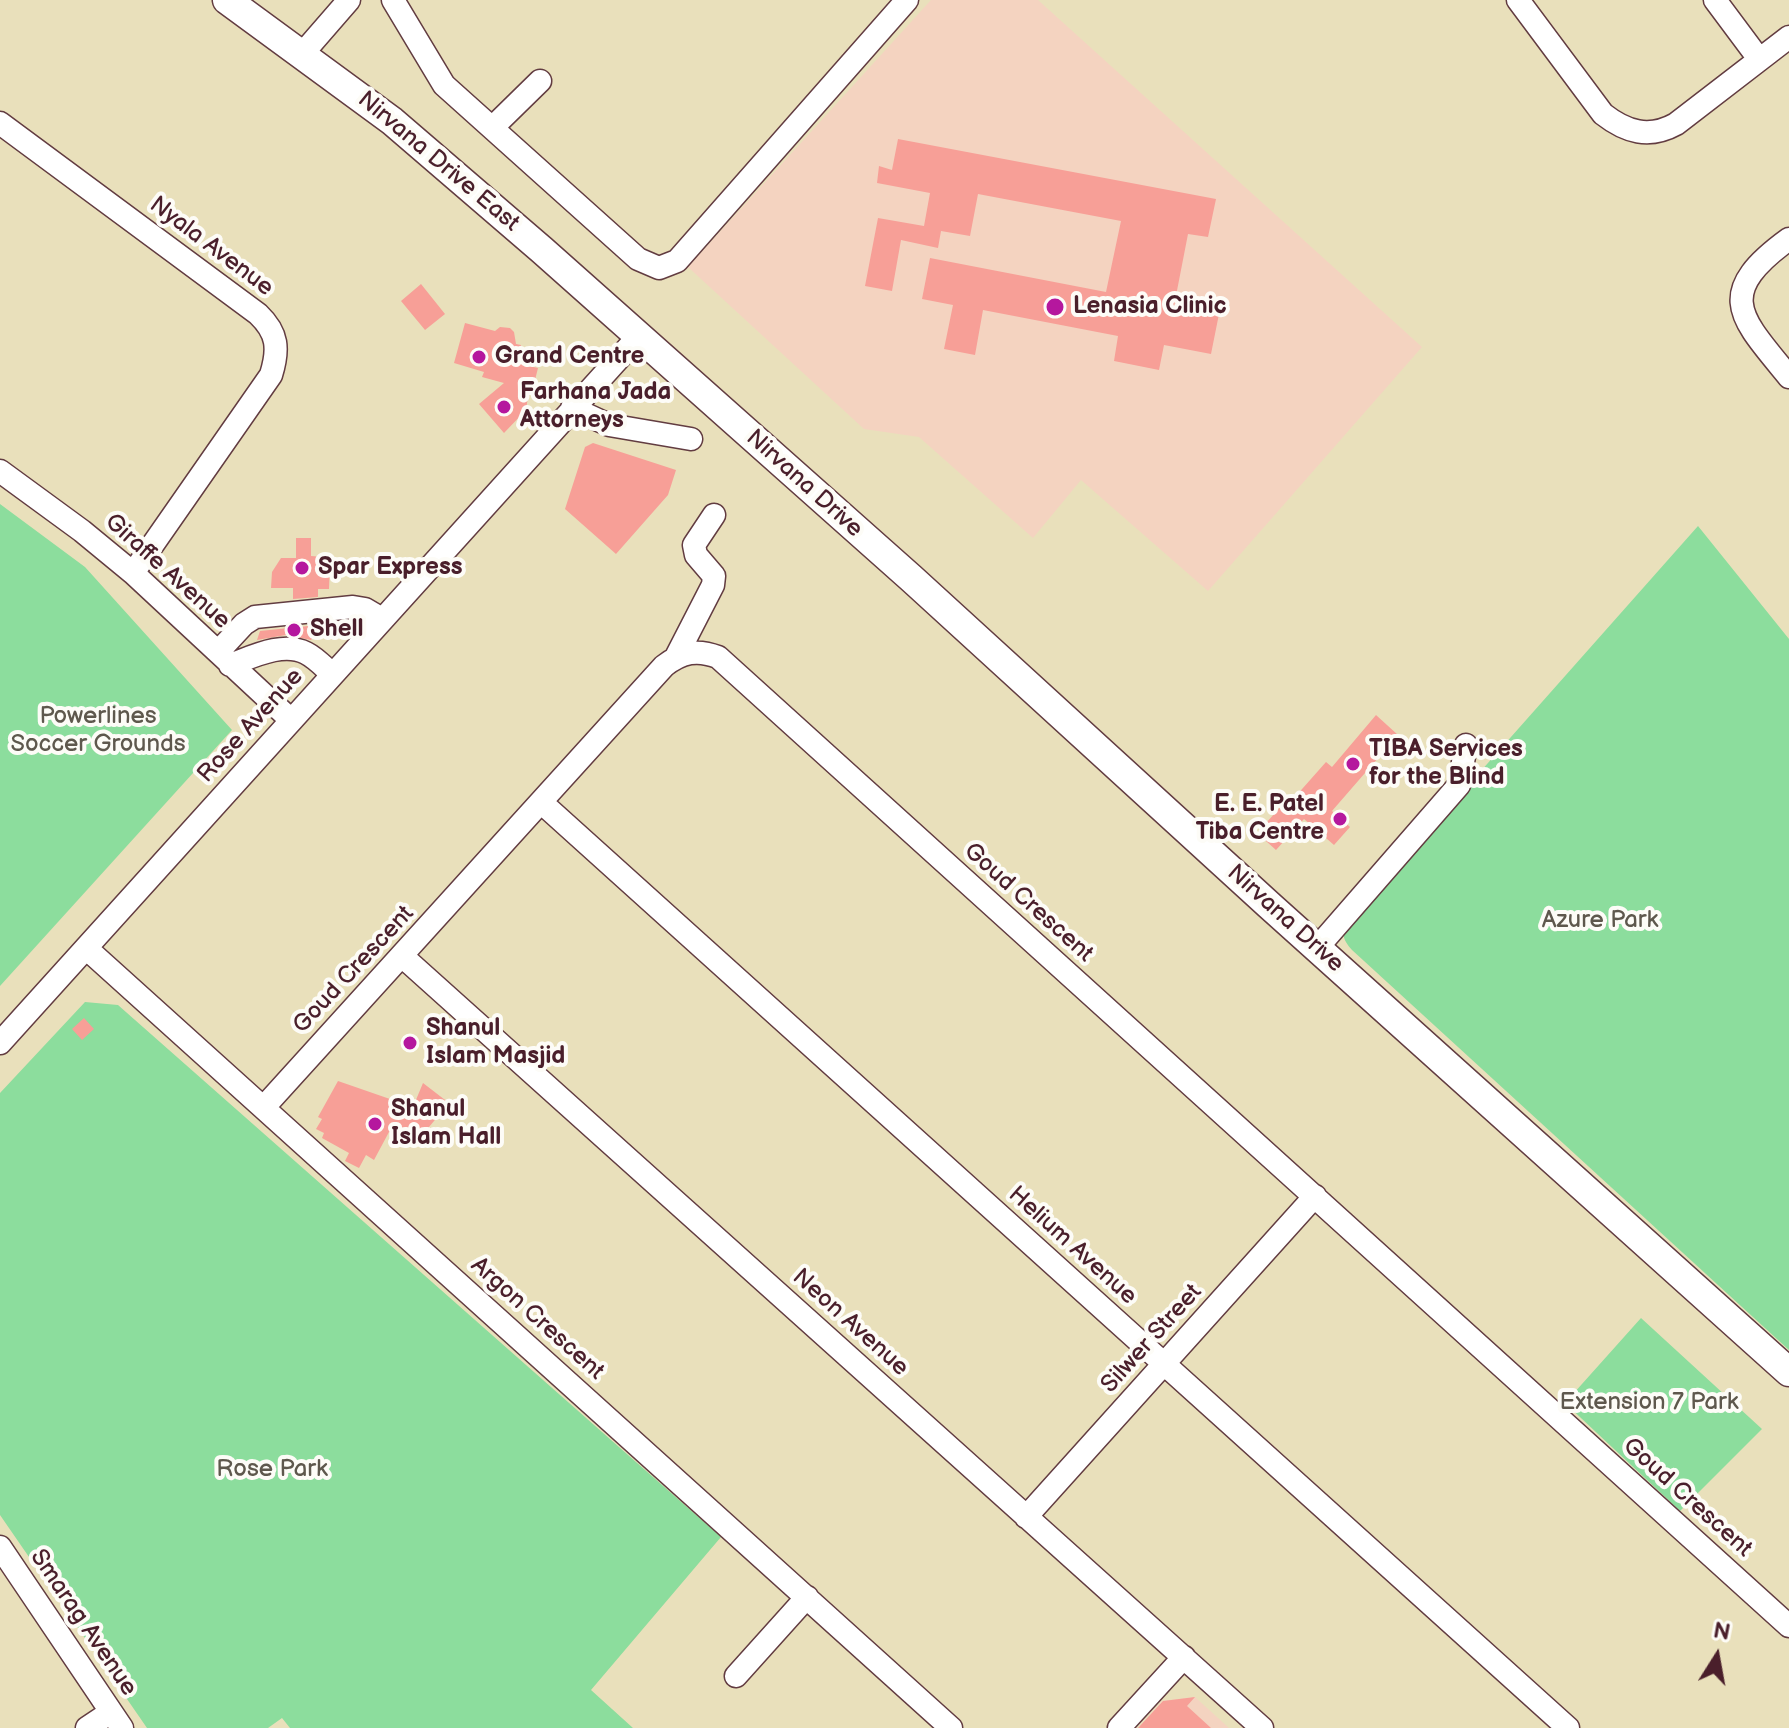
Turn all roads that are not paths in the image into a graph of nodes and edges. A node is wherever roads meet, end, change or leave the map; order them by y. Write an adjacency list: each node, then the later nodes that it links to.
1 (227, 0): 8 (main road, Nirvana Drive East)
2 (349, 0): 8 (street)
3 (393, 0): 12 (street)
4 (907, 0): 12 (street)
5 (1518, 0): 9 (street)
6 (1715, 0): 9 (street)
7 (1789, 37): 9 (street)
8 (303, 53): 14 (main road, Nirvana Drive East)
9 (1759, 59)
10 (540, 81): 12 (street)
11 (0, 123): 20 (street, Nyala Avenue)
12 (492, 128)
13 (1789, 239): 15 (street)
14 (638, 337): 16 (street, Rose Avenue); 29 (main road, Nirvana Drive)
15 (1789, 377)
16 (572, 408): 17 (street); 21 (street, Rose Avenue)
17 (691, 439)
18 (0, 471): 20 (street, Giraffe Avenue)
19 (714, 515): 22 (street)
20 (133, 573): 23 (street, Giraffe Avenue)
21 (382, 619): 23 (street); 24 (street, Rose Avenue)
22 (676, 657): 27 (street, Goud Crescent); 33 (street, Goud Crescent)
23 (224, 658): 24 (street); 25 (street, Giraffe Avenue)
24 (332, 674): 25 (street, Rose Avenue)
25 (291, 720): 28 (street, Rose Avenue)
26 (1466, 745): 29 (street)
27 (542, 803): 30 (street, Goud Crescent); 34 (street, Helium Avenue)
28 (86, 948): 31 (street, Rose Avenue); 32 (street, Argon Crescent)
29 (1317, 948): 35 (main road, Nirvana Drive)
30 (402, 956): 32 (street, Goud Crescent); 36 (street, Neon Avenue)
31 (0, 1043)
32 (264, 1107): 39 (street, Argon Crescent)
33 (1315, 1196): 34 (street, Silwer Street); 40 (street, Goud Crescent)
34 (1163, 1365): 36 (street, Silwer Street); 48 (street, Helium Avenue)
35 (1789, 1372)
36 (1026, 1517): 41 (street, Neon Avenue)
37 (0, 1547): 38 (street, Smarag Avenue)
38 (7, 1573): 43 (street, Smarag Avenue)
39 (807, 1597): 42 (street); 45 (street, Argon Crescent)
40 (1789, 1626)
41 (1184, 1657): 46 (street); 47 (street, Neon Avenue)
42 (736, 1676)
43 (116, 1720): 44 (street)
44 (87, 1728)
45 (951, 1728)
46 (1119, 1728)
47 (1262, 1728)
48 (1568, 1728)

